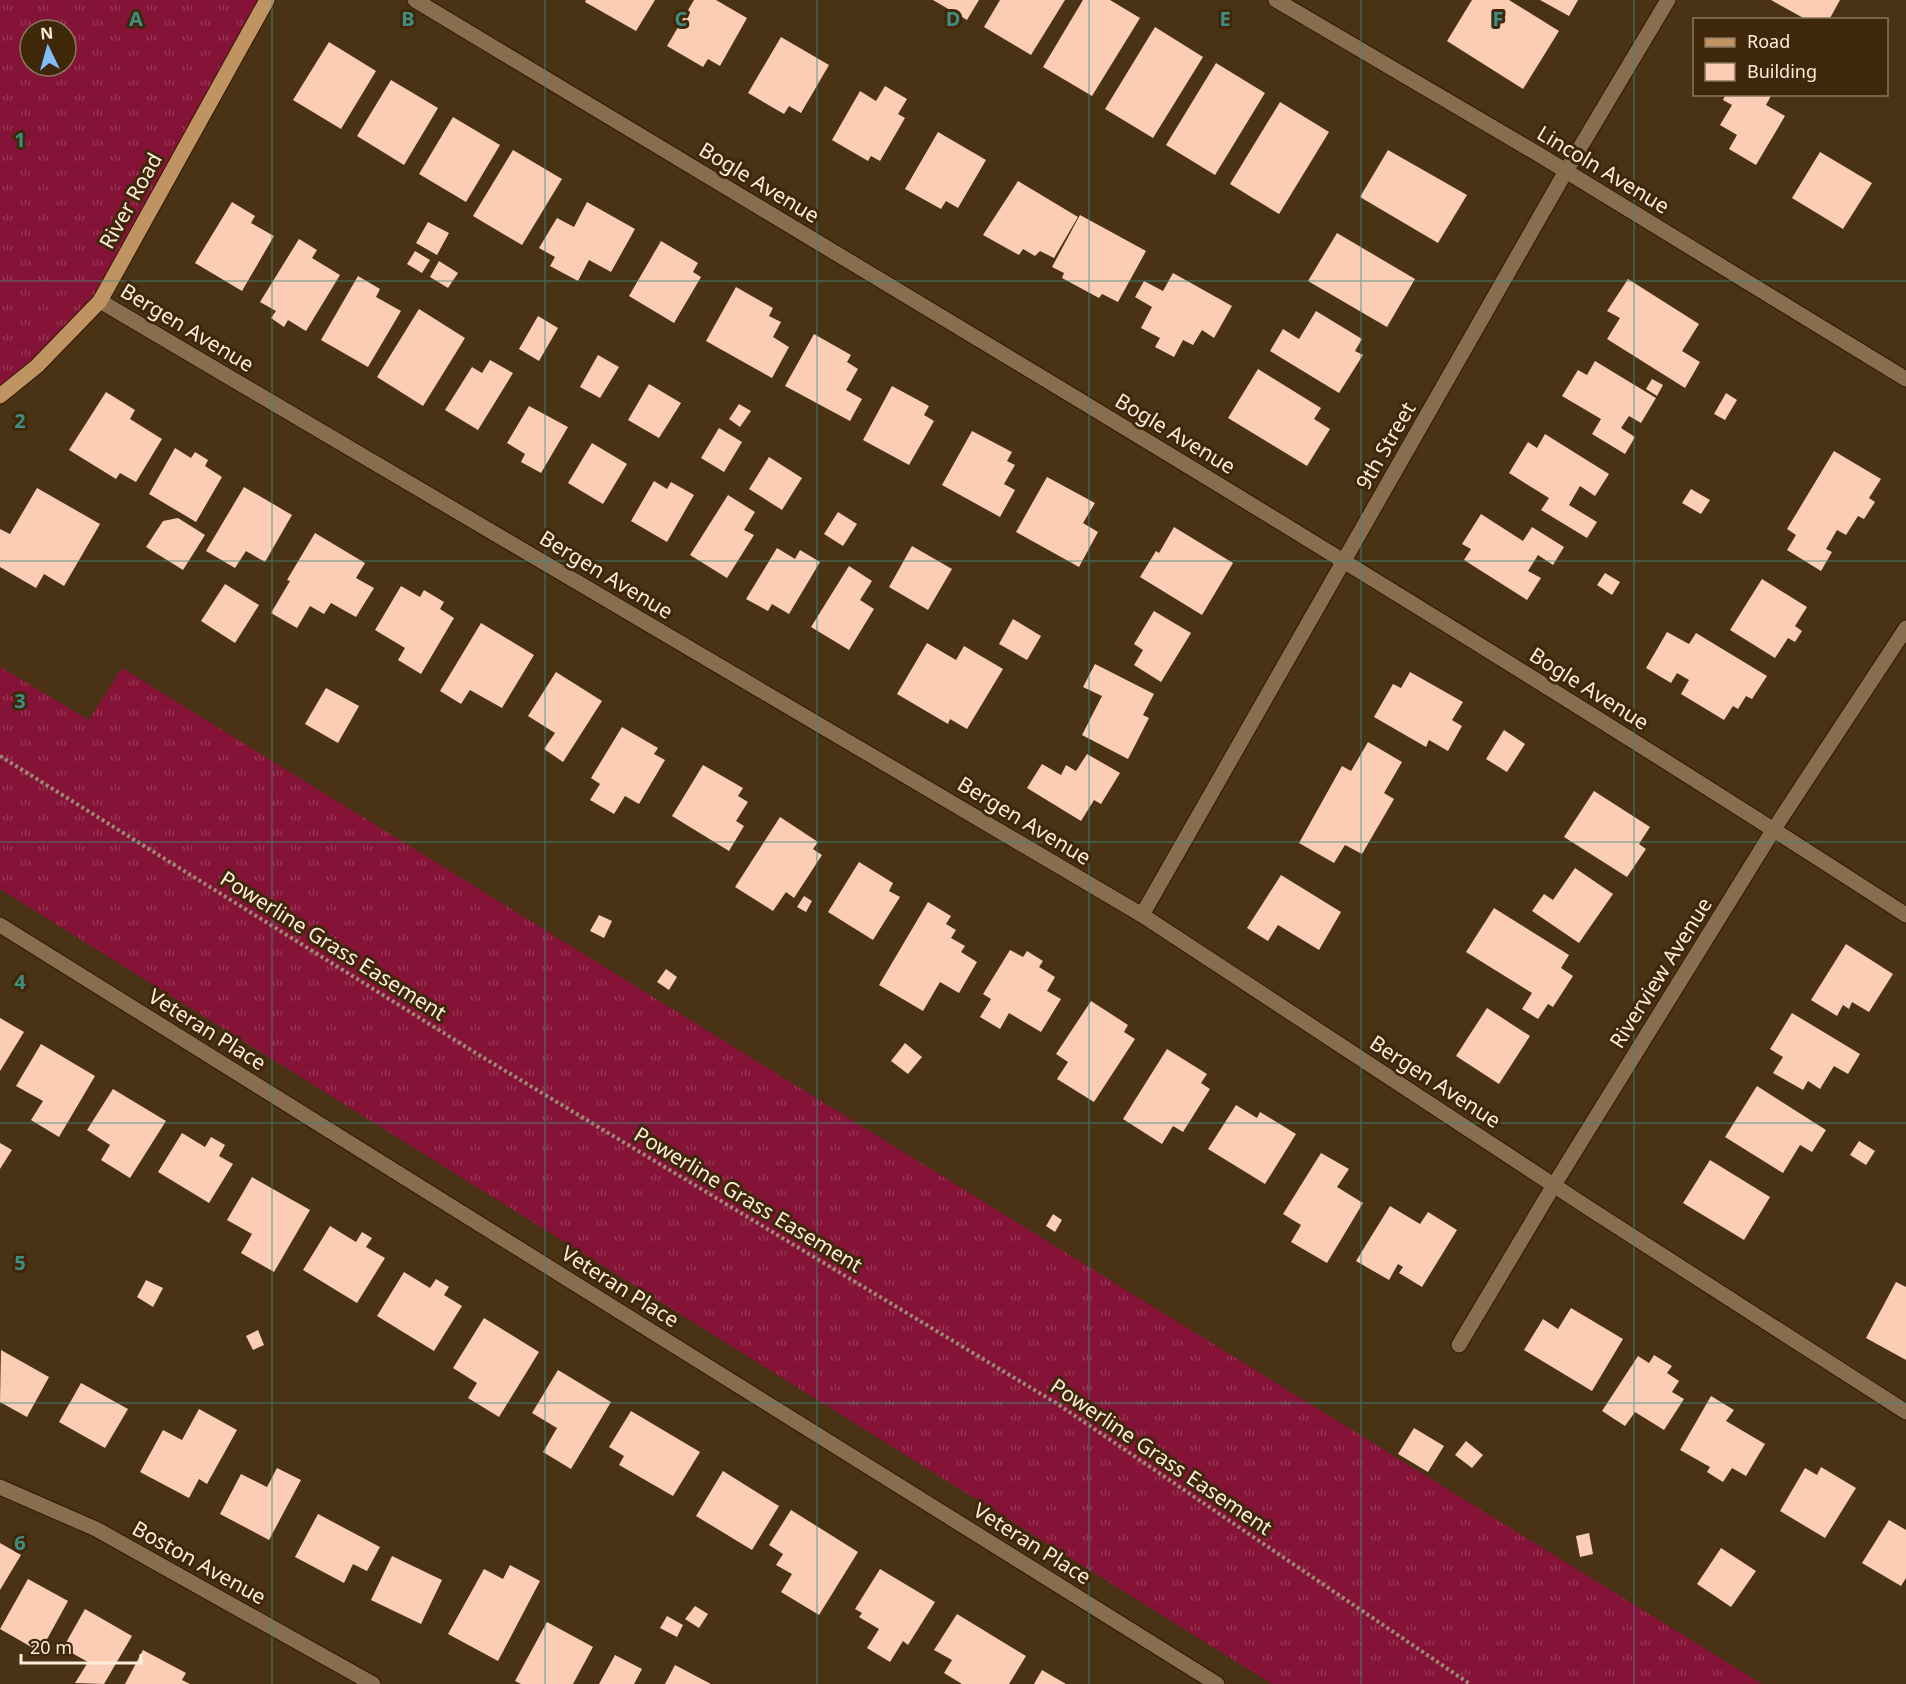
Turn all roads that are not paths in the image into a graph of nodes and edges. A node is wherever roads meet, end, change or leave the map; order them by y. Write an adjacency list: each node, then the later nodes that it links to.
1 (267, 0): 6 (main road, River Road)
2 (415, 0): 9 (street, Bogle Avenue)
3 (1276, 0): 5 (street, Lincoln Avenue)
4 (1668, 0): 5 (street, 9th Street)
5 (1566, 171): 7 (street, Lincoln Avenue); 9 (street, 9th Street)
6 (100, 301): 8 (main road, River Road); 12 (street, Bergen Avenue)
7 (1906, 379)
8 (0, 396)
9 (1345, 562): 11 (street, Bogle Avenue); 12 (street, 9th Street)
10 (1906, 628): 11 (street, Riverview Avenue)
11 (1774, 829): 13 (street, Bogle Avenue); 15 (street, Riverview Avenue)
12 (1142, 915): 15 (street, Bergen Avenue)
13 (1906, 915)
14 (0, 925): 20 (street, Veteran Place)
15 (1554, 1185): 16 (street, Riverview Avenue); 17 (street, Bergen Avenue)
16 (1459, 1345)
17 (1906, 1412)
18 (0, 1487): 19 (street, Boston Avenue)
19 (373, 1684)
20 (1217, 1684)

